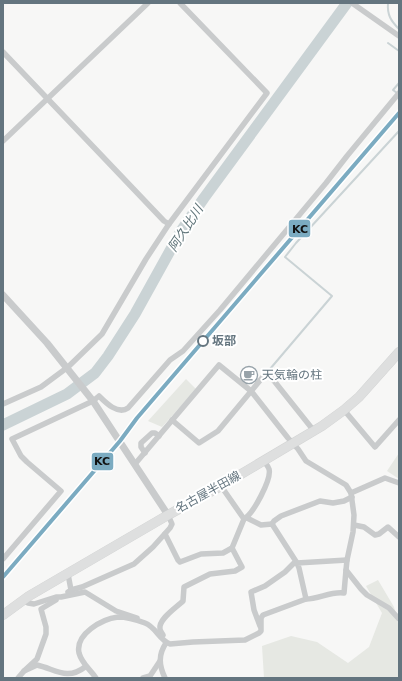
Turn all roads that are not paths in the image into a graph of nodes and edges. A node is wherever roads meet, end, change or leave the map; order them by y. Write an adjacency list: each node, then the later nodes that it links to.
1 (148, 3): 7 (street)
2 (180, 3): 9 (street)
3 (352, 3): 4 (street)
4 (399, 36)
5 (3, 52): 7 (street)
6 (399, 93): 14 (street)
7 (48, 99): 8 (street); 9 (street)
8 (3, 141)
9 (169, 224): 12 (street)
10 (3, 296): 12 (street)
11 (399, 352): 16 (main road, 名古屋半田線)
12 (70, 370): 14 (street); 15 (street)
13 (251, 391): 17 (street); 17 (street); 19 (street); 21 (street)
14 (93, 401): 24 (street); 35 (street)
15 (3, 404)
16 (344, 410): 18 (street); 19 (main road, 名古屋半田線)
17 (172, 420): 20 (street)
18 (399, 420)
19 (314, 431): 21 (main road, 名古屋半田線)
20 (159, 436): 22 (street); 22 (street)
21 (293, 443): 23 (main road, 名古屋半田線); 27 (street)
22 (145, 453): 24 (street)
23 (264, 461): 26 (main road, 名古屋半田線); 29 (street)
24 (135, 464): 28 (street)
25 (399, 483): 27 (street)
26 (221, 486): 28 (main road, 名古屋半田線); 29 (street)
27 (351, 495): 30 (street); 31 (street)
28 (168, 515): 32 (street); 39 (main road, 名古屋半田線)
29 (245, 518): 30 (street); 34 (street)
30 (272, 524): 37 (street)
31 (354, 525): 33 (street); 36 (street)
32 (165, 534): 34 (street); 40 (street)
33 (399, 537)
34 (232, 548): 49 (street)
35 (3, 559)
36 (347, 560): 37 (street); 38 (street)
37 (297, 563): 42 (street); 48 (street)
38 (346, 570): 42 (street); 44 (street)
39 (68, 574): 40 (street); 43 (main road, 名古屋半田線)
40 (71, 590): 41 (street)
41 (61, 597): 43 (street); 47 (street); 52 (street)
42 (306, 599): 48 (street)
43 (24, 600): 45 (main road, 名古屋半田線)
44 (396, 610): 46 (street)
45 (3, 615)
46 (399, 618)
47 (146, 623): 49 (street); 51 (street)
48 (260, 627): 49 (street)
49 (166, 642): 50 (street)
50 (160, 661): 55 (street); 56 (street)
51 (85, 667): 52 (street); 54 (street)
52 (24, 671): 53 (street)
53 (18, 678)
54 (96, 678)
55 (143, 678)
56 (165, 678)

